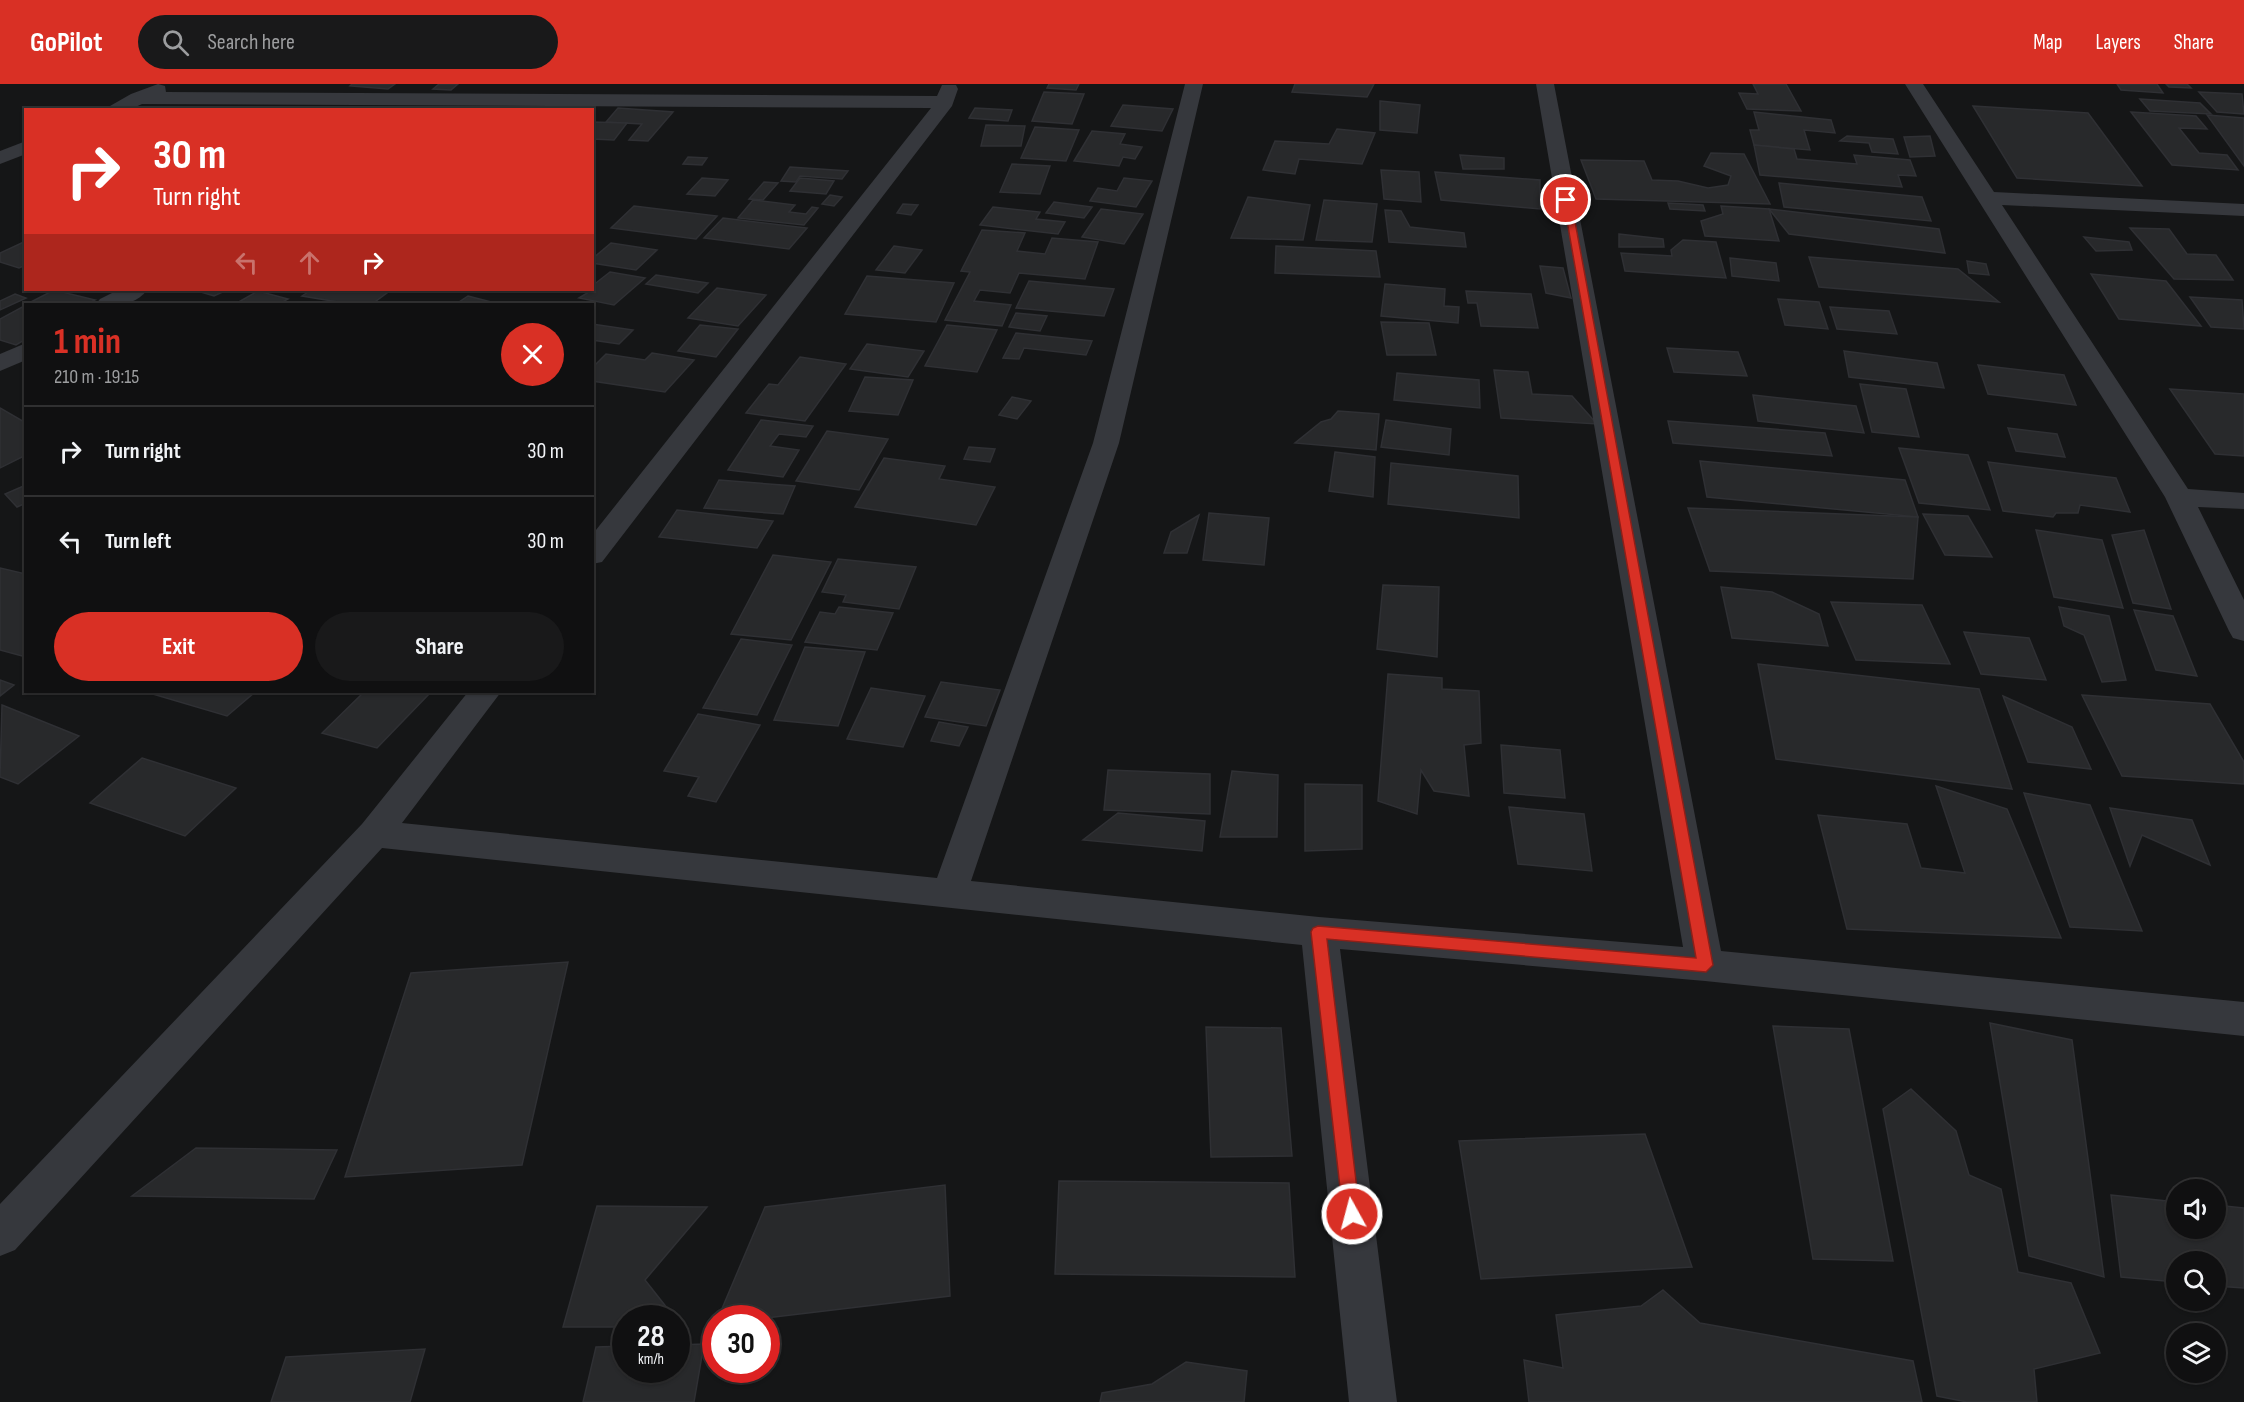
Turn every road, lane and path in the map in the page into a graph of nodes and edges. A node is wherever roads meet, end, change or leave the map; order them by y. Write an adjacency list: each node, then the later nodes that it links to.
1 (170, 84): 6 (street)
2 (1194, 84): 23 (street)
3 (1545, 84): 25 (street)
4 (1914, 84): 11 (street)
5 (948, 93): 7 (street); 19 (street)
6 (138, 98): 7 (street); 8 (street)
7 (429, 104)
8 (116, 108)
9 (24, 148): 10 (street)
10 (0, 158)
11 (1985, 198): 12 (street); 17 (street)
12 (2244, 210)
13 (133, 291): 14 (street)
14 (110, 303)
15 (24, 351): 16 (street)
16 (0, 364)
17 (2179, 497): 18 (street); 20 (street)
18 (2244, 501)
19 (594, 552)
20 (2244, 632)
21 (484, 693): 22 (street)
22 (374, 834): 23 (street); 27 (street)
23 (949, 894): 24 (street)
24 (1318, 932): 25 (street); 28 (street)
25 (1706, 965): 26 (street)
26 (2244, 1019)
27 (0, 1235)
28 (1373, 1402)

